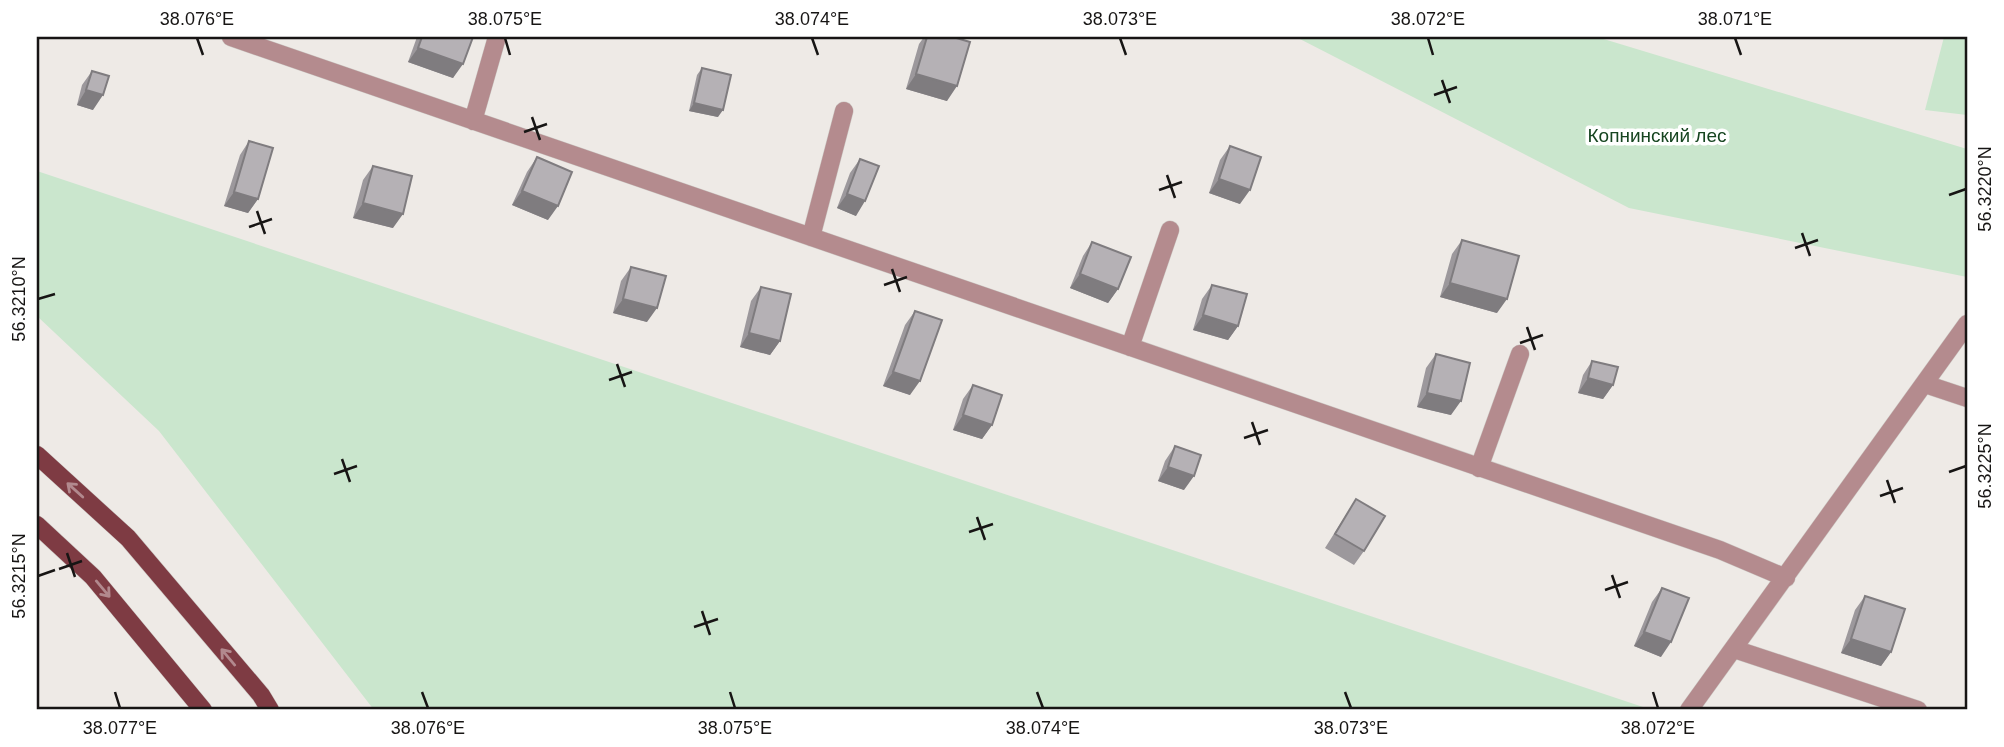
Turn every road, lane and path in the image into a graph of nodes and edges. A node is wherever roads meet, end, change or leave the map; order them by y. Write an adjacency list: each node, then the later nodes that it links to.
1 (231, 37): 4 (street)
2 (497, 37): 4 (street)
3 (844, 111): 6 (street)
4 (473, 121): 6 (street)
5 (1170, 230): 8 (street)
6 (811, 237): 8 (street)
7 (1967, 324): 10 (street)
8 (1130, 347): 13 (street)
9 (1520, 354): 13 (street)
10 (1925, 384): 11 (street); 15 (street)
11 (1967, 398)
12 (37, 455): 18 (main road, one-way to 12)
13 (1479, 468): 15 (street)
14 (37, 525): 17 (main road, one-way to 17)
15 (1786, 578): 16 (street)
16 (1734, 649): 19 (street); 20 (street)
17 (203, 710)
18 (270, 710)
19 (1689, 710)
20 (1918, 710)

